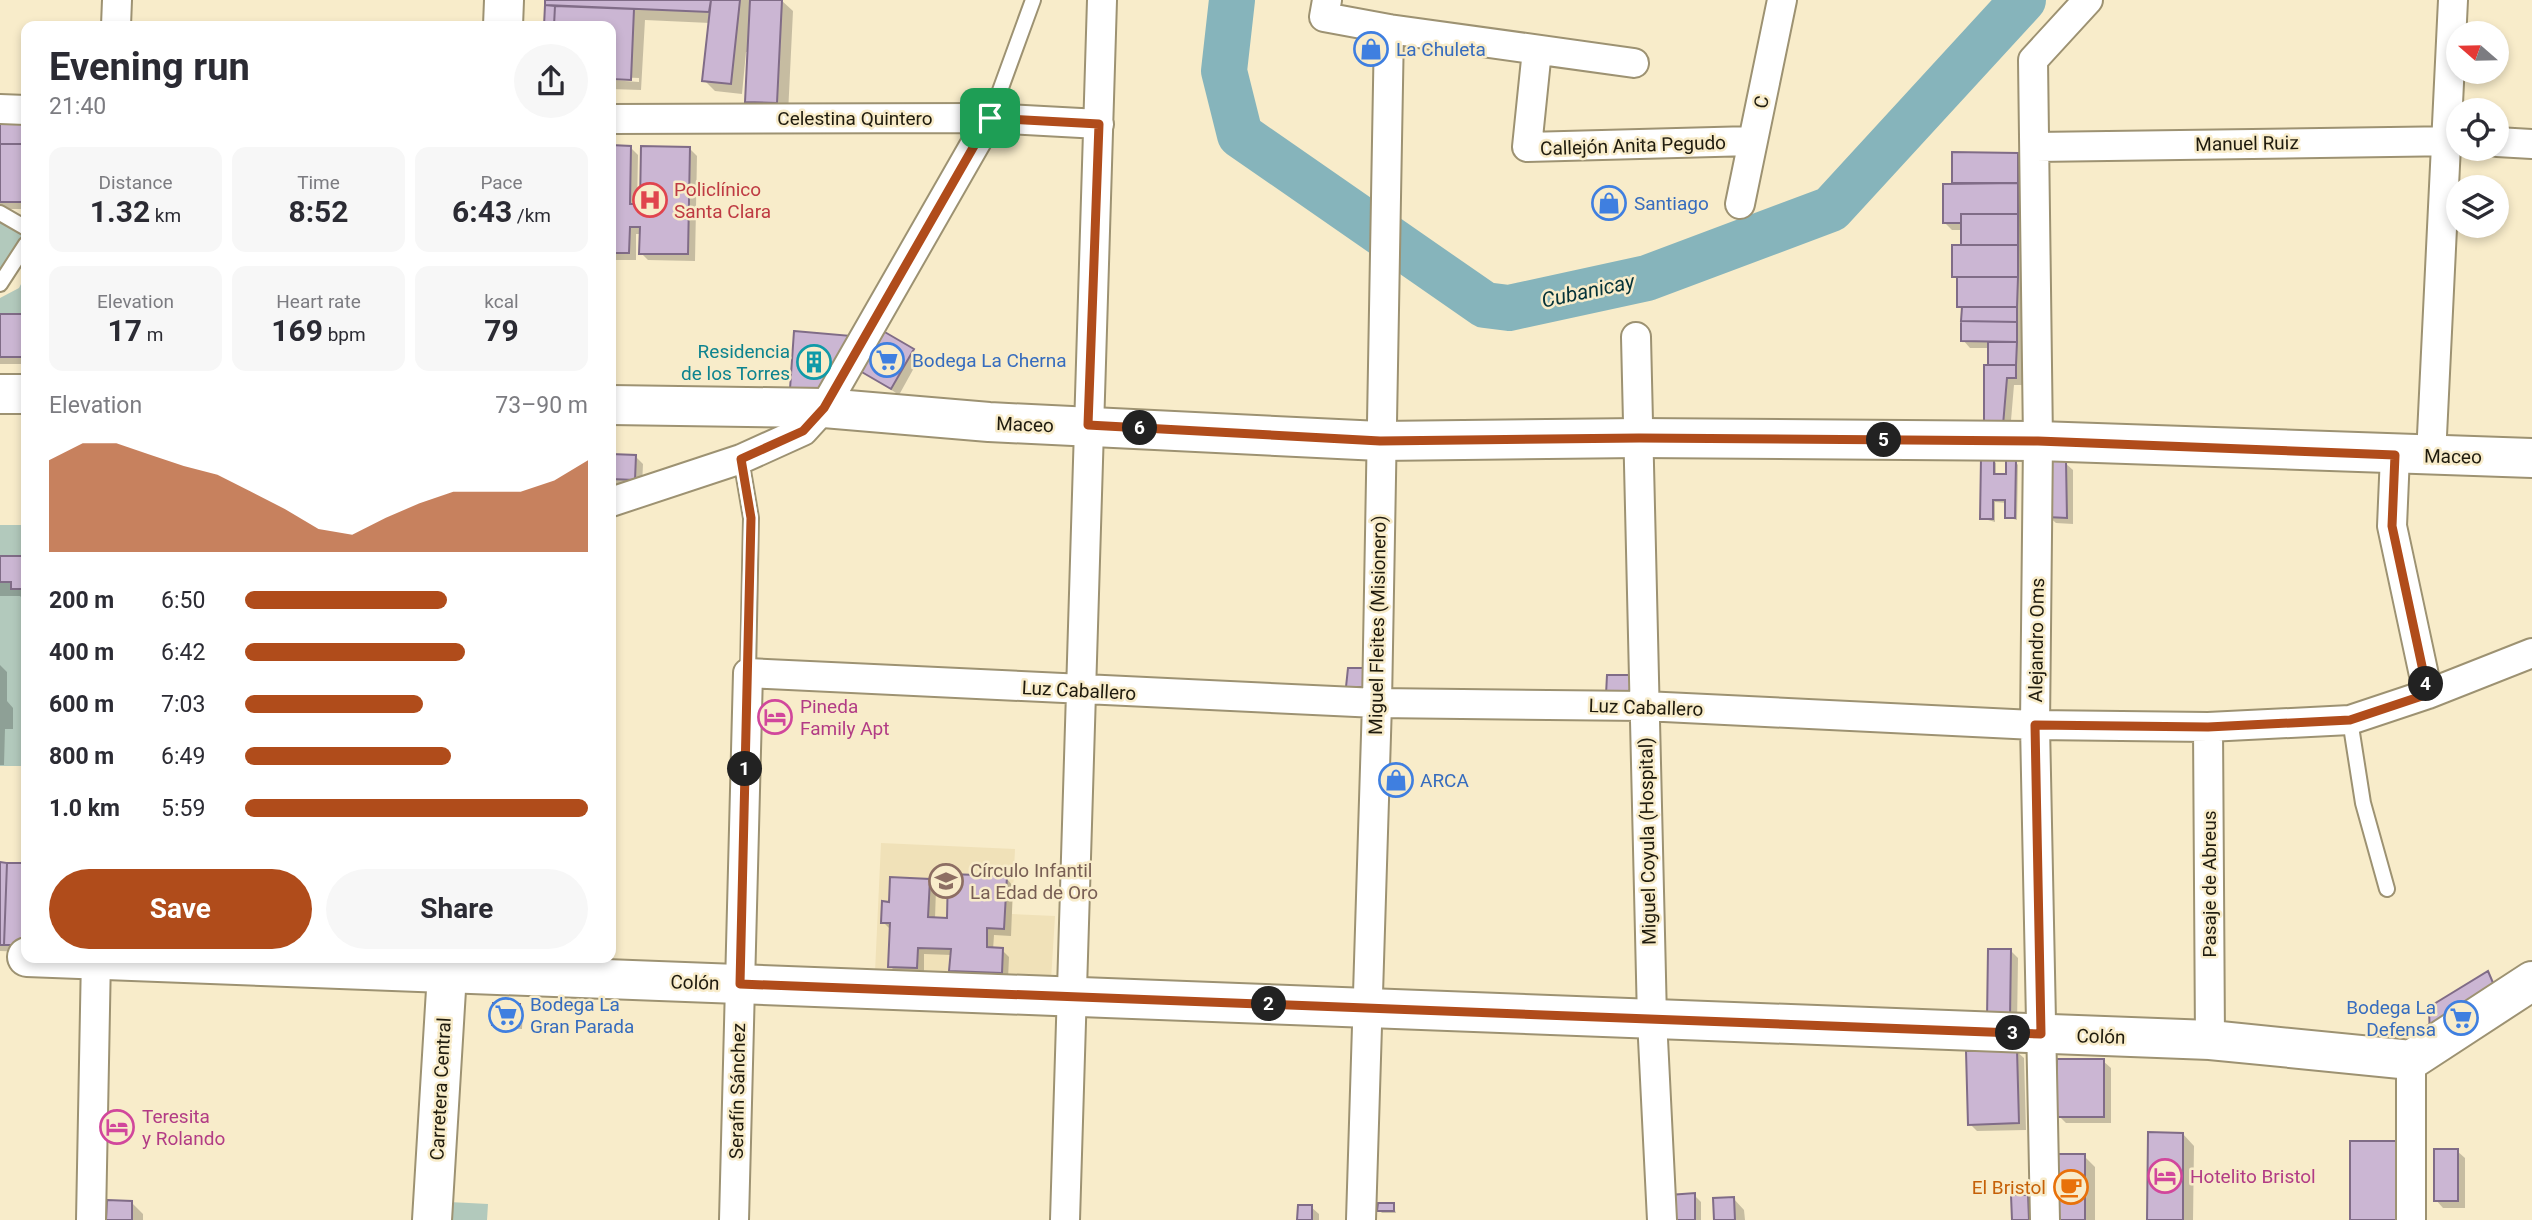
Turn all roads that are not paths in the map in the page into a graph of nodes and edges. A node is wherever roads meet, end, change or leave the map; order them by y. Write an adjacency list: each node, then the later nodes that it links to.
1 (117, 0): 9 (street)
2 (504, 0): 10 (main road)
3 (1033, 0): 17 (lane)
4 (1102, 0): 19 (street)
5 (1782, 0): 21 (street, C)
6 (2088, 0): 24 (street, Alejandro Oms)
7 (2453, 0): 14 (street)
8 (1325, 8): 11 (street)
9 (116, 21)
10 (503, 21)
11 (1389, 29): 12 (street); 38 (street, Miguel Fleites (Misionero))
12 (1537, 50): 13 (street); 21 (street, Callejón Anita Pegudo)
13 (1634, 63)
14 (2453, 98)
15 (0, 109): 16 (street)
16 (21, 110)
17 (990, 118): 18 (street, Celestina Quintero); 19 (street, Celestina Quintero); 35 (street)
18 (616, 119)
19 (1099, 124): 36 (street)
20 (2446, 140): 24 (street, Manuel Ruiz)
21 (1752, 141): 26 (street, C)
22 (2509, 143): 23 (street)
23 (2532, 144)
24 (2036, 147): 39 (street, Alejandro Oms)
25 (2450, 161): 40 (street)
26 (1740, 204)
27 (0, 213): 28 (lane)
28 (21, 225)
29 (21, 252): 30 (lane)
30 (0, 284)
31 (1636, 337): 37 (street, Miguel Coyula (Hospital))
32 (0, 394): 33 (main road)
33 (21, 394)
34 (616, 405): 35 (main road, Maceo)
35 (824, 408): 36 (main road, Maceo); 42 (street)
36 (1088, 425): 38 (main road, Maceo); 46 (street)
37 (1639, 438): 38 (main road, Maceo); 39 (main road, Maceo); 49 (street, Miguel Coyula (Hospital))
38 (1380, 441): 48 (street, Miguel Fleites (Misionero))
39 (2038, 441): 40 (main road, Maceo); 51 (street, Alejandro Oms)
40 (2413, 456): 41 (main road, Maceo); 47 (street)
41 (2532, 458)
42 (741, 459): 43 (street); 45 (lane, Serafín Sánchez)
43 (616, 500)
44 (2532, 653): 47 (street, Luz Caballero)
45 (748, 673): 46 (street, Luz Caballero); 60 (street, Serafín Sánchez)
46 (1082, 691): 48 (street, Luz Caballero); 61 (street)
47 (2428, 694): 50 (street, Luz Caballero)
48 (1377, 703): 49 (street, Luz Caballero); 62 (street, Miguel Fleites (Misionero))
49 (1644, 706): 51 (street, Luz Caballero); 63 (street, Miguel Coyula (Hospital))
50 (2350, 720): 52 (street, Luz Caballero); 53 (lane)
51 (2035, 725): 52 (street, Luz Caballero); 64 (street, Alejandro Oms)
52 (2208, 727): 65 (street, Pasaje de Abreus)
53 (2387, 889)
54 (0, 956): 55 (main road, Colón)
55 (21, 957)
56 (96, 963): 67 (street)
57 (331, 963): 58 (main road, Colón)
58 (448, 965): 60 (main road, Colón); 68 (main road, Carretera Central)
59 (2532, 981): 66 (main road)
60 (740, 984): 61 (main road, Colón); 69 (street, Serafín Sánchez)
61 (1072, 996): 62 (main road, Colón); 70 (street)
62 (1366, 1008): 63 (main road, Colón); 71 (street, Miguel Fleites (Misionero))
63 (1652, 1019): 64 (main road, Colón); 72 (street, Miguel Coyula (Hospital))
64 (2041, 1034): 65 (main road, Colón); 73 (street, Alejandro Oms)
65 (2210, 1040): 66 (main road, Colón)
66 (2411, 1060): 74 (street)
67 (91, 1220)
68 (432, 1220)
69 (734, 1220)
70 (1065, 1220)
71 (1361, 1220)
72 (1662, 1220)
73 (2045, 1220)
74 (2411, 1220)

